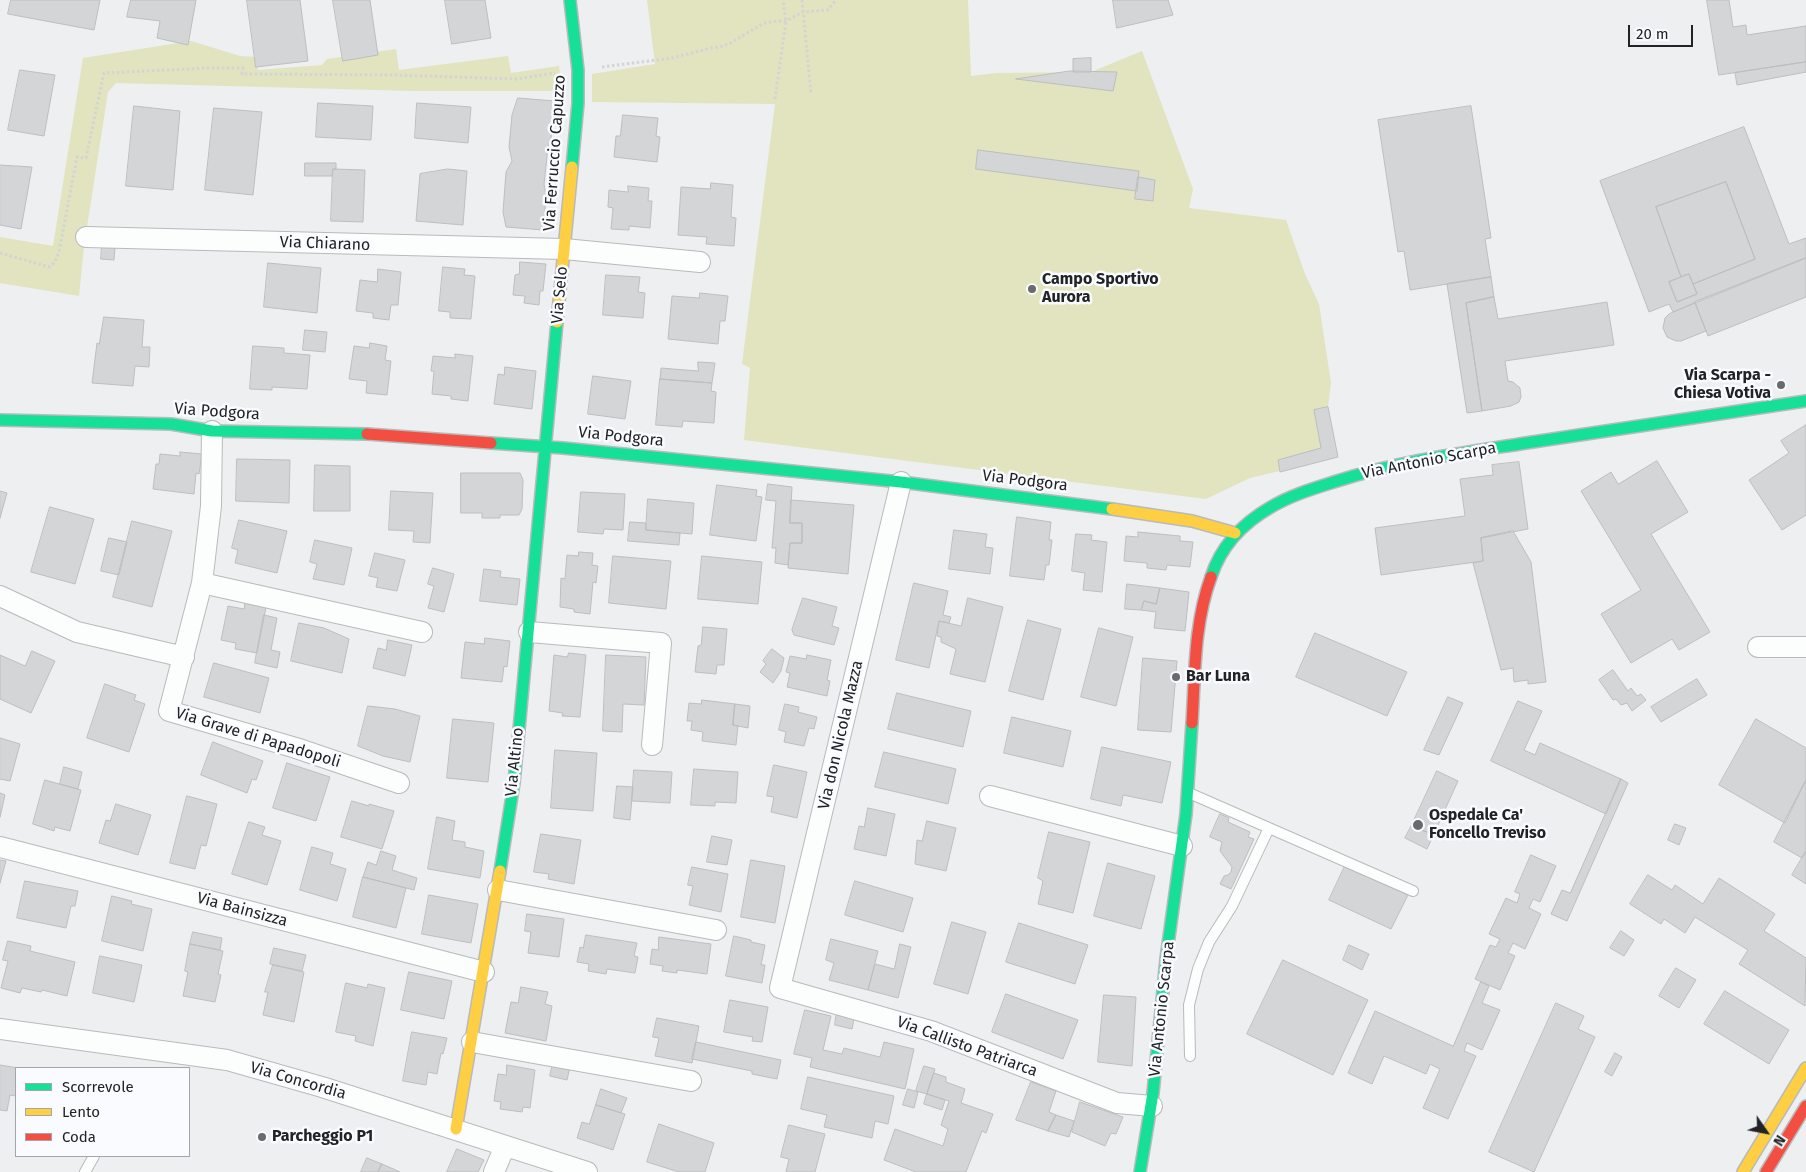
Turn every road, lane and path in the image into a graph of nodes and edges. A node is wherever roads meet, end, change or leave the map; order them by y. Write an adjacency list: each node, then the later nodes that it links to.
1 (570, 0): 12 (street, Via Ferruccio Capuzzo)
2 (784, 0): 6 (path)
3 (802, 0): 5 (path)
4 (836, 0): 5 (path)
5 (803, 12): 6 (path); 9 (path)
6 (786, 21): 7 (path); 10 (path)
7 (599, 68)
8 (555, 73): 13 (path)
9 (811, 93)
10 (775, 99)
11 (86, 237): 12 (street, Via Chiarano)
12 (564, 249): 14 (street, Via Selo); 18 (street, Via Selo)
13 (0, 253)
14 (700, 262)
15 (1806, 401): 20 (street, Via Antonio Scarpa)
16 (0, 420): 17 (street, Via Podgora)
17 (212, 431): 18 (street, Via Podgora); 21 (street, Via Grave di Papadopoli)
18 (546, 447): 19 (street, Via Podgora); 24 (street, Via Altino)
19 (901, 482): 20 (street, Via Podgora); 39 (street, Via don Nicola Mazza)
20 (1235, 533): 30 (street, Via Antonio Scarpa)
21 (202, 582): 23 (street); 27 (street, Via Grave di Papadopoli)
22 (0, 596): 27 (street)
23 (422, 632)
24 (529, 632): 28 (street); 35 (street, Via Altino)
25 (1758, 647): 26 (street)
26 (1806, 647)
27 (184, 657): 29 (street, Via Grave di Papadopoli)
28 (652, 745)
29 (400, 783)
30 (1188, 793): 32 (lane); 33 (street, Via Antonio Scarpa)
31 (990, 796): 33 (street)
32 (1269, 828): 36 (lane); 42 (lane)
33 (1182, 846): 45 (street, Via Antonio Scarpa)
34 (0, 847): 38 (street, Via Bainsizza)
35 (498, 890): 37 (street); 38 (street, Via Altino)
36 (1413, 891)
37 (716, 930)
38 (484, 972): 41 (street, Via Altino)
39 (780, 988): 45 (street, Via Callisto Patriarca)
40 (0, 1029): 47 (street, Via Concordia)
41 (472, 1042): 44 (street); 47 (street, Via Altino)
42 (1190, 1056)
43 (1806, 1068): 54 (street)
44 (691, 1081)
45 (1152, 1106): 53 (street, Via Antonio Scarpa)
46 (1806, 1106): 55 (street)
47 (456, 1129): 48 (street, Via Concordia)
48 (505, 1146): 51 (street); 52 (street, Via Concordia)
49 (93, 1157): 50 (lane)
50 (85, 1172)
51 (494, 1172)
52 (587, 1172)
53 (1140, 1172)
54 (1743, 1172)
55 (1766, 1172)

